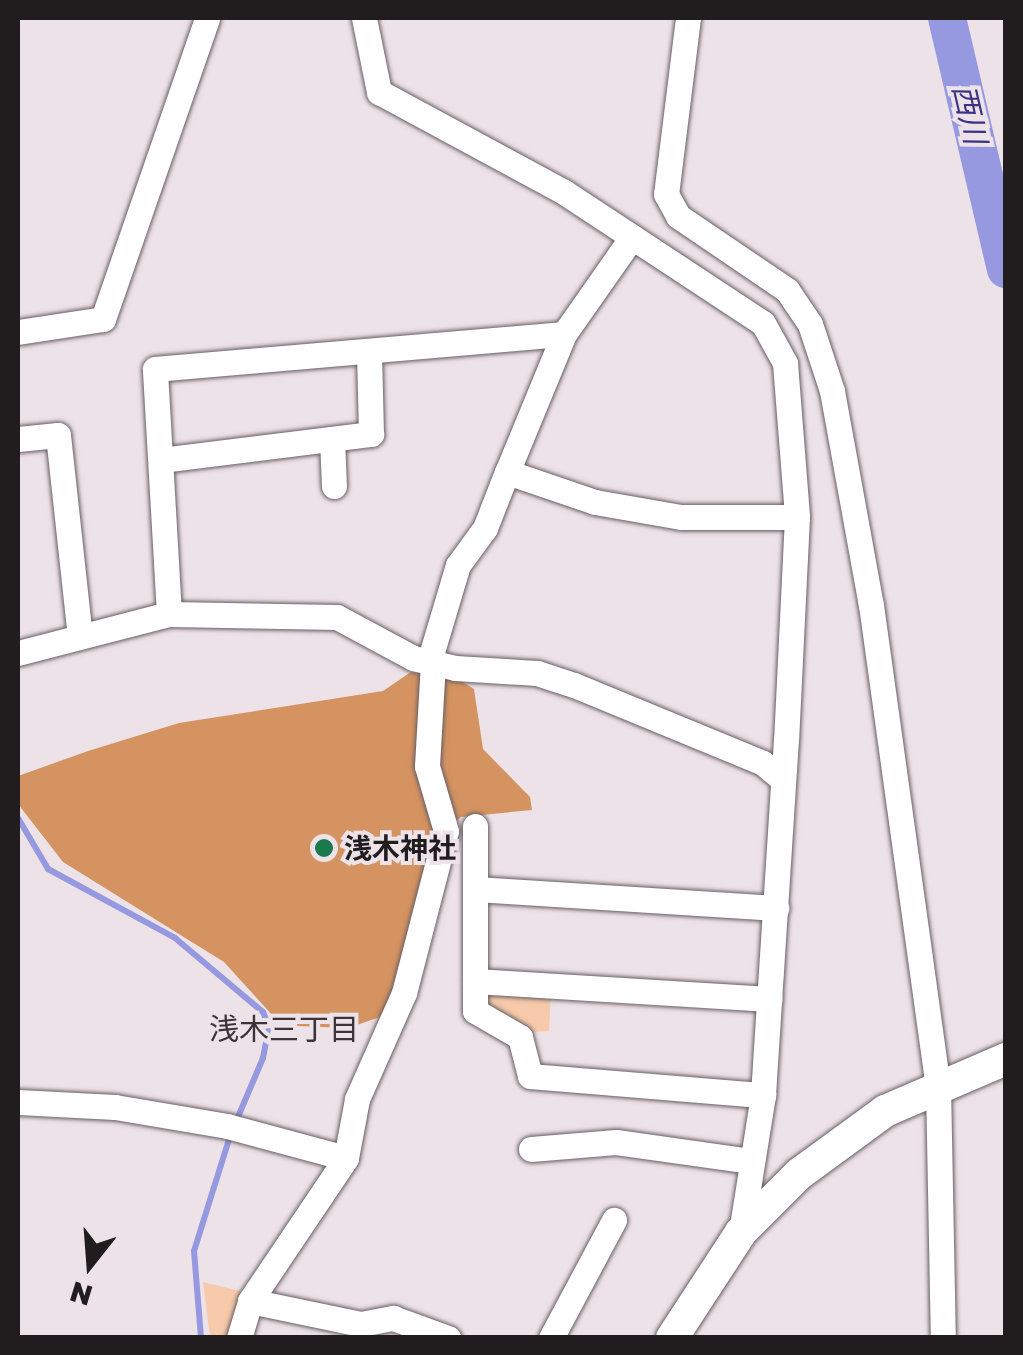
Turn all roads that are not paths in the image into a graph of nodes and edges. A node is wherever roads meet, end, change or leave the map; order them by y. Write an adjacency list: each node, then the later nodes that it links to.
1 (206, 18): 5 (street)
2 (364, 18): 4 (street)
3 (688, 18): 25 (street)
4 (632, 237): 6 (street); 13 (street)
5 (18, 332)
6 (564, 334): 7 (street); 11 (street)
7 (369, 352): 9 (street); 10 (street)
8 (18, 439): 15 (street)
9 (332, 439): 10 (street); 12 (street)
10 (161, 460): 14 (street)
11 (507, 472): 13 (street); 17 (street)
12 (334, 486)
13 (796, 517): 18 (street)
14 (169, 614): 15 (street); 17 (street)
15 (80, 636): 16 (street)
16 (18, 653)
17 (431, 662): 18 (street); 29 (street)
18 (783, 780): 21 (street)
19 (475, 826): 20 (street)
20 (476, 889): 21 (street); 22 (street)
21 (776, 908): 23 (street)
22 (475, 981): 23 (street); 26 (street)
23 (768, 999): 26 (street)
24 (1006, 1059): 25 (street)
25 (938, 1084): 32 (street); 38 (street)
26 (763, 1095): 30 (street)
27 (18, 1102): 29 (street)
28 (531, 1149): 30 (street)
29 (346, 1158): 33 (street)
30 (752, 1161): 32 (street)
31 (614, 1220): 36 (street)
32 (741, 1232): 37 (street)
33 (250, 1301): 34 (street); 35 (street)
34 (239, 1338)
35 (448, 1338)
36 (551, 1338)
37 (672, 1338)
38 (943, 1338)

